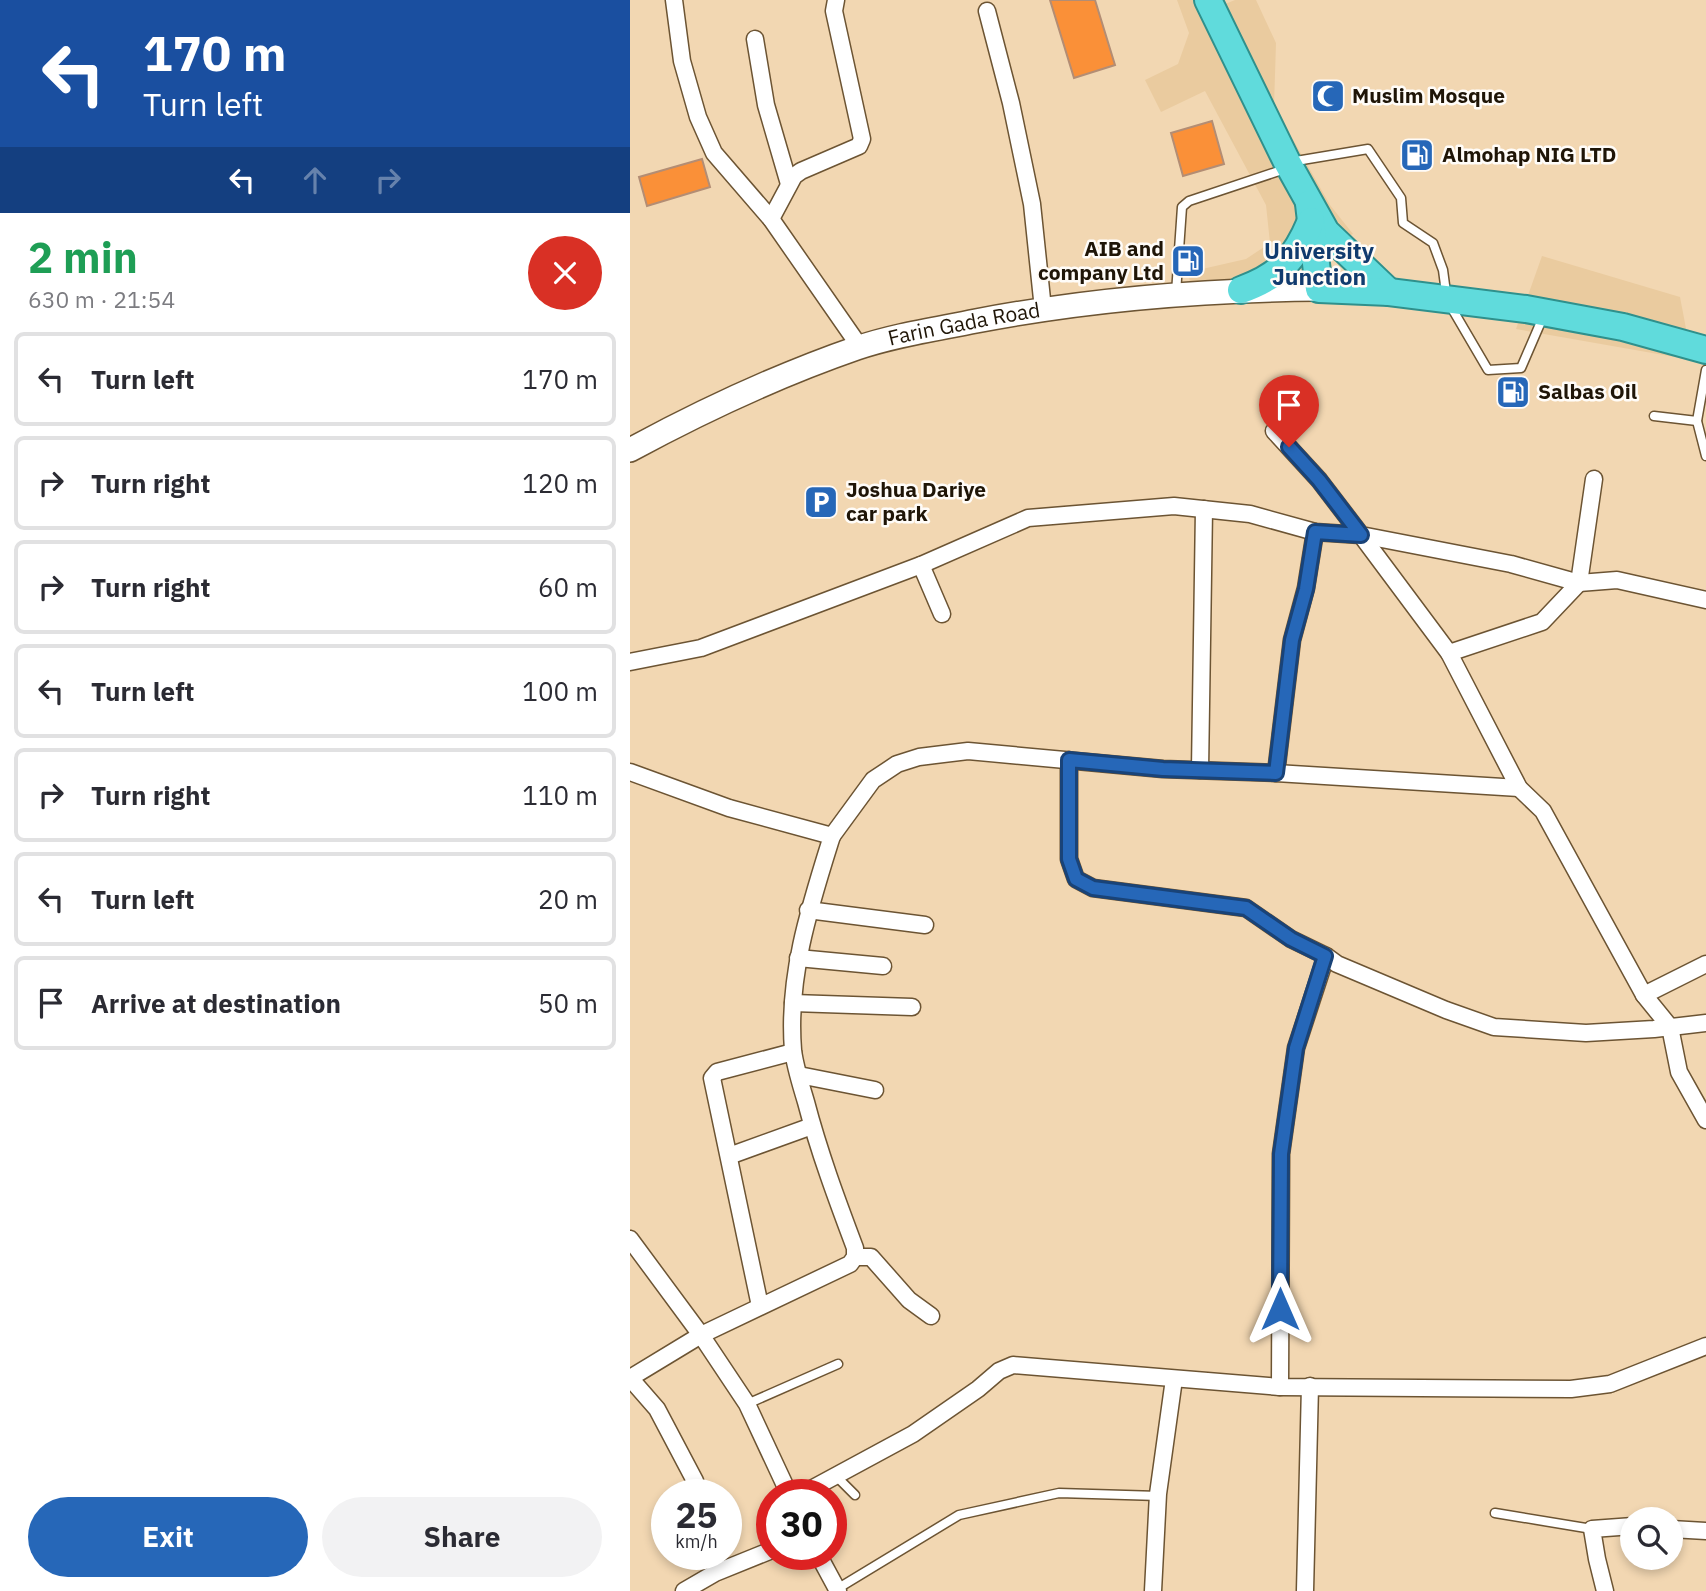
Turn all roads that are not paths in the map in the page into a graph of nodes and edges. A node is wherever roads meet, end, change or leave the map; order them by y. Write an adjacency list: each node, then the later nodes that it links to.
1 (674, 0): 8 (street)
2 (836, 0): 7 (street)
3 (1208, 0): 6 (highway)
4 (987, 11): 15 (street)
5 (755, 39): 7 (street)
6 (1289, 165): 9 (highway); 13 (lane); 14 (lane)
7 (789, 184): 8 (street)
8 (771, 219): 17 (street)
9 (1315, 219): 10 (highway); 11 (highway); 12 (highway)
10 (1329, 288): 11 (main road, Farin Gada Road); 12 (highway)
11 (1241, 290): 13 (main road, Farin Gada Road)
12 (1389, 292): 14 (highway)
13 (1176, 293): 15 (main road, Farin Gada Road)
14 (1447, 300): 16 (highway); 16 (lane)
15 (1043, 309): 17 (main road, Farin Gada Road)
16 (1545, 312): 18 (highway)
17 (860, 347): 23 (main road, Farin Gada Road)
18 (1706, 350)
19 (1706, 370): 21 (lane)
20 (1654, 416): 21 (lane)
21 (1697, 421): 24 (lane)
22 (1274, 431): 28 (street)
23 (630, 450)
24 (1706, 456)
25 (1594, 479): 30 (street)
26 (1204, 509): 27 (street); 29 (street); 36 (street)
27 (1315, 532): 28 (street); 38 (street)
28 (1361, 535): 30 (street); 33 (street)
29 (921, 565): 32 (street); 34 (street)
30 (1579, 583): 31 (street); 33 (street)
31 (1706, 600)
32 (942, 614)
33 (1449, 653): 39 (street)
34 (630, 662)
35 (1069, 760): 36 (street); 40 (street); 43 (street)
36 (1200, 770): 38 (street)
37 (630, 772): 40 (street)
38 (1276, 773): 39 (street)
39 (1519, 788): 47 (street)
40 (832, 836): 41 (street)
41 (808, 910): 42 (street); 44 (street)
42 (925, 925)
43 (1325, 956): 51 (street); 68 (street)
44 (798, 958): 46 (street); 48 (street)
45 (1706, 964): 47 (street)
46 (883, 966)
47 (1644, 995): 51 (street)
48 (793, 1003): 49 (street); 52 (street)
49 (912, 1007)
50 (1706, 1023): 51 (street)
51 (1670, 1027): 55 (street)
52 (793, 1052): 53 (street); 57 (street)
53 (799, 1075): 54 (street); 56 (street)
54 (876, 1090)
55 (1706, 1120)
56 (812, 1126): 57 (street); 59 (street)
57 (729, 1156): 60 (street)
58 (630, 1239): 62 (street)
59 (855, 1257): 60 (street); 61 (street)
60 (760, 1306): 62 (street)
61 (931, 1316)
62 (701, 1335): 65 (street); 69 (street)
63 (1706, 1346): 67 (street)
64 (838, 1364): 69 (lane)
65 (630, 1378): 71 (street)
66 (1174, 1379): 68 (street); 70 (street); 75 (street)
67 (1310, 1386): 68 (street); 86 (street)
68 (1280, 1387)
69 (747, 1404): 72 (street)
70 (836, 1476): 73 (street); 74 (lane)
71 (694, 1479)
72 (782, 1479)
73 (830, 1479)
74 (855, 1494)
75 (1159, 1496): 83 (lane); 85 (street)
76 (1495, 1513): 78 (lane)
77 (1620, 1527): 78 (street)
78 (1592, 1528): 87 (street)
79 (1683, 1530): 80 (street)
80 (1706, 1531)
81 (756, 1556): 84 (street)
82 (827, 1570): 83 (street)
83 (838, 1590)
84 (684, 1591)
85 (1153, 1591)
86 (1305, 1591)
87 (1605, 1591)

